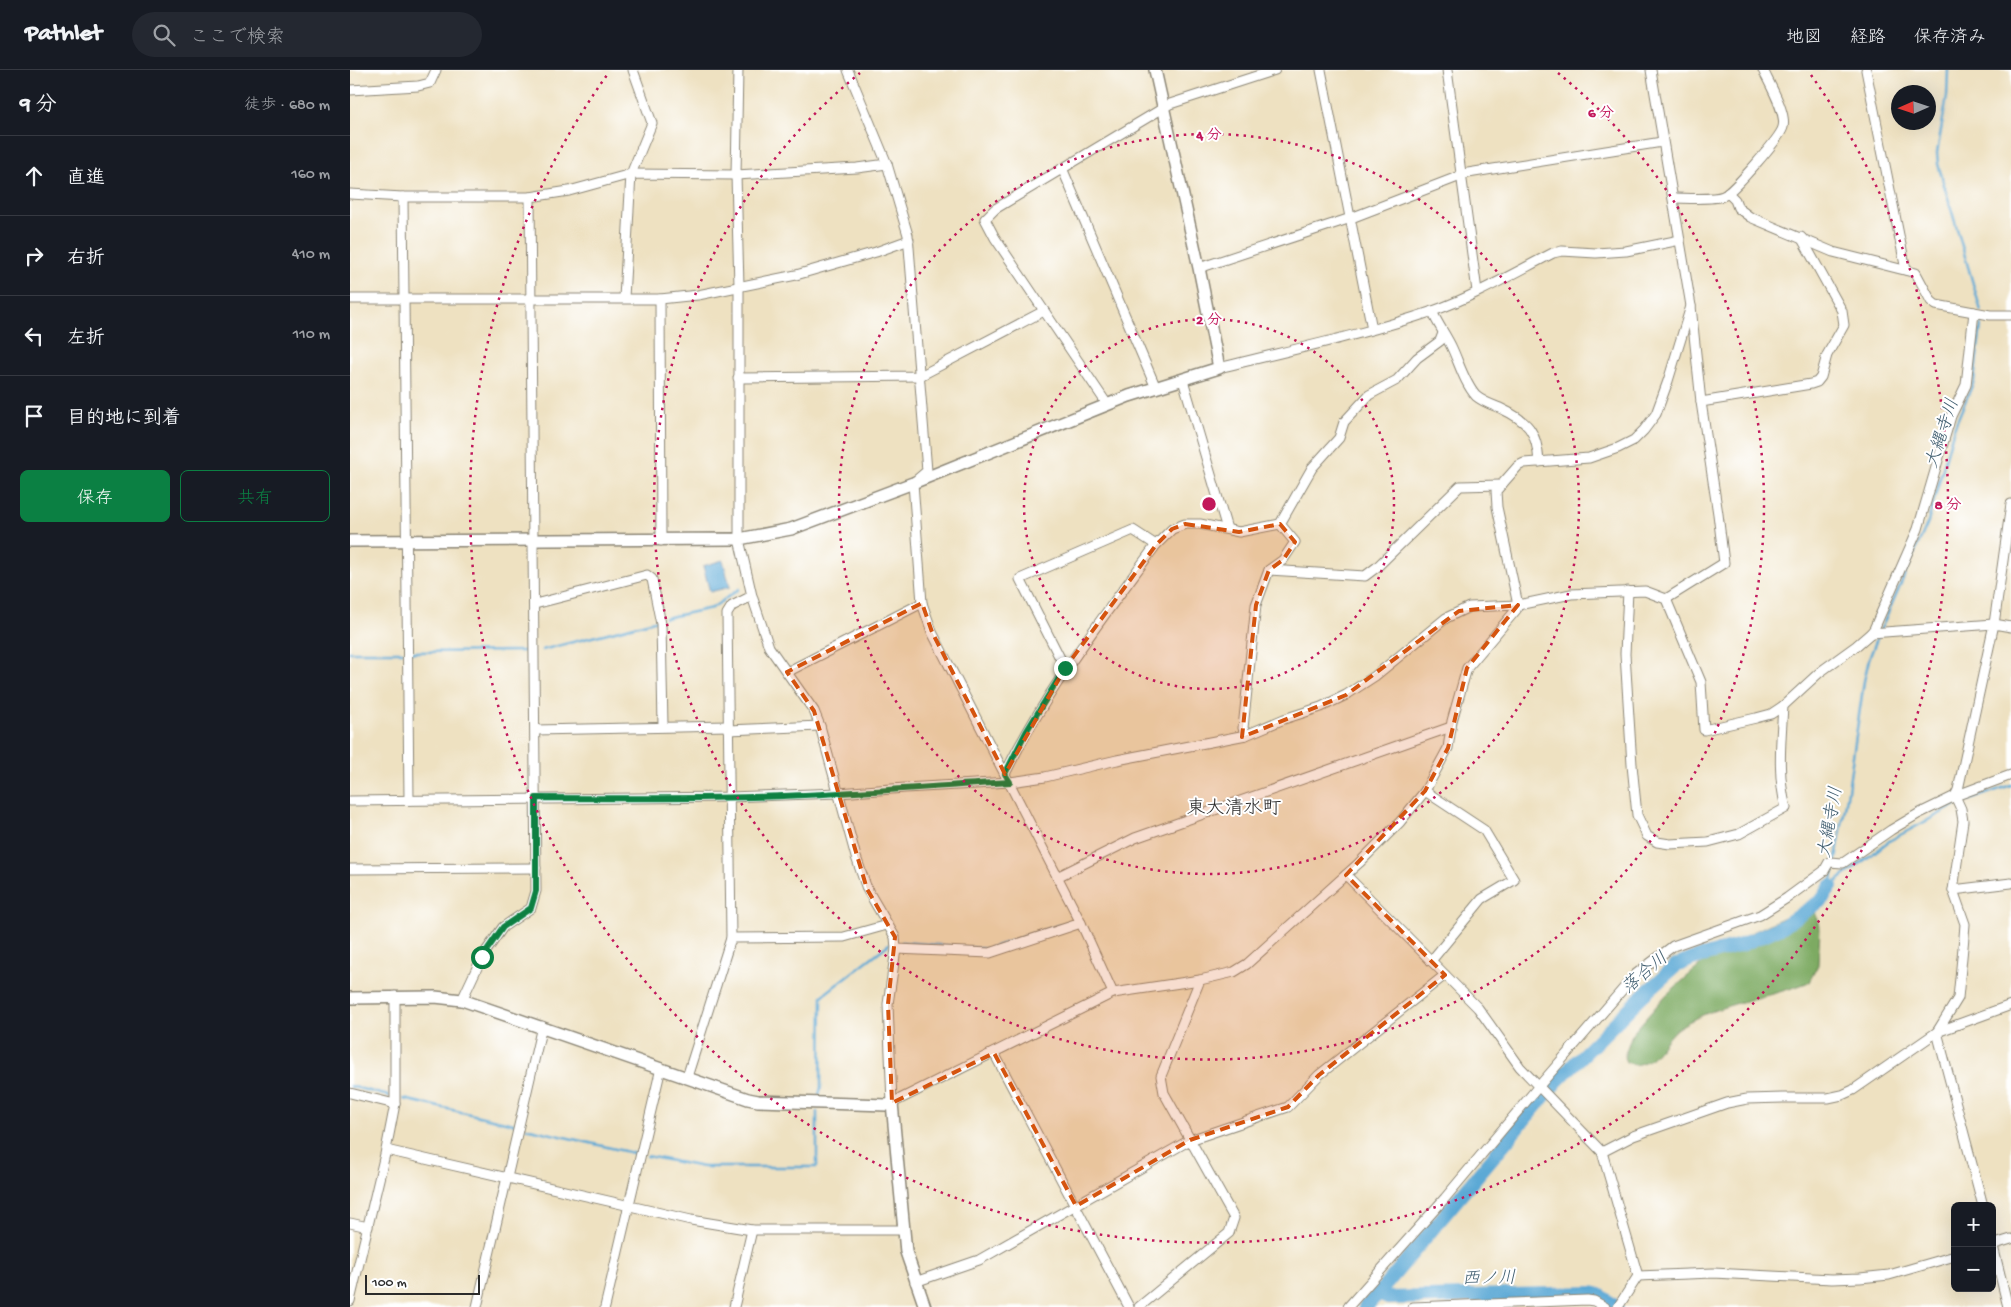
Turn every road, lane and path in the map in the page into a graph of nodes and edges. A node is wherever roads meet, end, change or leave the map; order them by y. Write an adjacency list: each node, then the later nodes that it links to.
1 (436, 70): 12 (street)
2 (633, 70): 17 (street)
3 (738, 70): 18 (street)
4 (848, 70): 15 (street)
5 (1155, 70): 13 (street)
6 (1275, 70): 13 (street)
7 (1321, 70): 25 (street)
8 (1447, 70): 19 (street)
9 (1651, 70): 14 (street)
10 (1763, 70): 20 (street)
11 (1866, 70): 30 (street)
12 (350, 90)
13 (1165, 107): 16 (street); 29 (street)
14 (1662, 142): 19 (street); 24 (street)
15 (887, 164): 18 (street); 27 (street)
16 (1062, 168): 39 (street); 49 (street)
17 (631, 174): 18 (street); 23 (street); 33 (street)
18 (736, 175): 31 (street)
19 (1461, 176): 25 (street); 32 (street)
20 (1728, 193): 24 (street); 26 (street)
21 (350, 194): 22 (street)
22 (403, 197): 23 (street); 35 (street)
23 (530, 197): 36 (street)
24 (1674, 198): 28 (street)
25 (1351, 218): 29 (street); 43 (street)
26 (1800, 237): 30 (street); 50 (street)
27 (909, 240): 31 (street); 46 (street)
28 (1680, 240): 32 (street); 38 (street)
29 (1199, 268): 45 (street)
30 (1906, 270): 41 (street)
31 (738, 286): 37 (street); 47 (street)
32 (1477, 291): 40 (street)
33 (624, 298): 36 (street); 37 (street)
34 (350, 299): 35 (street)
35 (404, 299): 36 (street); 60 (street)
36 (532, 299): 62 (street)
37 (660, 299): 61 (street)
38 (1691, 306): 50 (street); 52 (street)
39 (1044, 311): 46 (street); 51 (street)
40 (1432, 311): 43 (street); 44 (street)
41 (1979, 313): 42 (street); 73 (street)
42 (2011, 315)
43 (1372, 329): 45 (street)
44 (1443, 333): 52 (street); 56 (street)
45 (1219, 368): 48 (street)
46 (920, 376): 47 (street); 53 (street)
47 (738, 378): 58 (street)
48 (1183, 380): 49 (street); 57 (street)
49 (1156, 388): 51 (street)
50 (1701, 402): 67 (street)
51 (1107, 404): 53 (street)
52 (1539, 462): 54 (street)
53 (913, 483): 58 (street); 68 (street)
54 (1501, 485): 64 (street); 70 (street)
55 (2011, 504): 71 (street)
56 (1280, 524): 57 (street); 64 (street)
57 (1227, 529): 63 (street)
58 (739, 539): 61 (street); 66 (street)
59 (350, 541): 60 (street)
60 (406, 541): 62 (street); 91 (street)
61 (661, 541): 62 (street)
62 (533, 542): 69 (street)
63 (1156, 545): 74 (street); 74 (street)
64 (1269, 570): 82 (street)
65 (1628, 591): 67 (street); 70 (street); 76 (street)
66 (752, 596): 75 (street); 80 (street)
67 (1666, 600): 76 (street)
68 (922, 603): 75 (street); 83 (street)
69 (535, 604): 77 (street); 81 (street)
70 (1518, 605): 79 (street); 82 (street)
71 (1994, 624): 72 (street); 73 (street); 88 (street)
72 (2011, 627)
73 (1873, 633): 76 (street)
74 (1065, 668): 83 (street)
75 (787, 672): 78 (street)
76 (1783, 706)
77 (663, 726): 80 (street); 81 (street)
78 (820, 726): 80 (street); 87 (street)
79 (1451, 727): 86 (street); 96 (street)
80 (728, 728): 89 (street)
81 (536, 730): 90 (street)
82 (1246, 736): 85 (street)
83 (1005, 774): 85 (street)
84 (2011, 775): 88 (street)
85 (1010, 782): 87 (street); 96 (street)
86 (1425, 791): 95 (street); 103 (street)
87 (839, 793): 89 (street); 100 (street)
88 (1955, 796): 98 (street); 116 (street)
89 (730, 797): 90 (street); 101 (street)
90 (536, 798): 91 (street); 94 (street)
91 (409, 800): 92 (street)
92 (350, 801)
93 (350, 868): 94 (street)
94 (536, 868): 109 (street)
95 (1346, 875): 103 (street); 105 (street)
96 (1057, 877): 99 (street)
97 (2011, 883): 98 (street)
98 (1953, 890): 112 (street)
99 (1081, 923): 102 (street); 106 (street)
100 (887, 925): 101 (street); 102 (street)
101 (731, 938): 115 (street)
102 (896, 949): 118 (street)
103 (1431, 961): 104 (street)
104 (1444, 975): 116 (street); 120 (street)
105 (1200, 980): 106 (street); 120 (street)
106 (1112, 992): 113 (street)
107 (395, 996): 108 (street); 109 (street); 119 (street)
108 (350, 998)
109 (462, 1000): 111 (street)
110 (2011, 1004): 112 (street)
111 (542, 1026): 114 (street); 123 (street)
112 (1937, 1032): 122 (street); 124 (street)
113 (994, 1053): 118 (street); 126 (street)
114 (661, 1068): 115 (street); 125 (street)
115 (686, 1077): 118 (street)
116 (1540, 1086): 122 (street); 145 (street)
117 (350, 1093): 119 (street)
118 (892, 1103): 130 (street)
119 (395, 1104): 121 (street)
120 (1190, 1140): 126 (street); 144 (street)
121 (386, 1150): 123 (street); 128 (street)
122 (1602, 1152): 135 (street)
123 (507, 1176): 125 (street); 139 (street)
124 (1982, 1202)
125 (629, 1205): 129 (street); 140 (street)
126 (1076, 1206): 136 (street); 143 (street)
127 (350, 1223): 128 (street)
128 (368, 1227): 137 (street)
129 (752, 1230): 130 (street); 141 (street)
130 (903, 1230): 136 (street)
131 (2011, 1239): 132 (street)
132 (1996, 1243)
133 (1993, 1247): 148 (street)
134 (1951, 1257): 135 (street)
135 (1638, 1276): 138 (street)
136 (915, 1282): 142 (street)
137 (350, 1301)
138 (1620, 1306)
139 (477, 1307)
140 (605, 1307)
141 (734, 1307)
142 (925, 1307)
143 (1129, 1307)
144 (1139, 1307)
145 (1348, 1307)
146 (1413, 1307): 147 (street)
147 (1605, 1307)
148 (2008, 1307)

